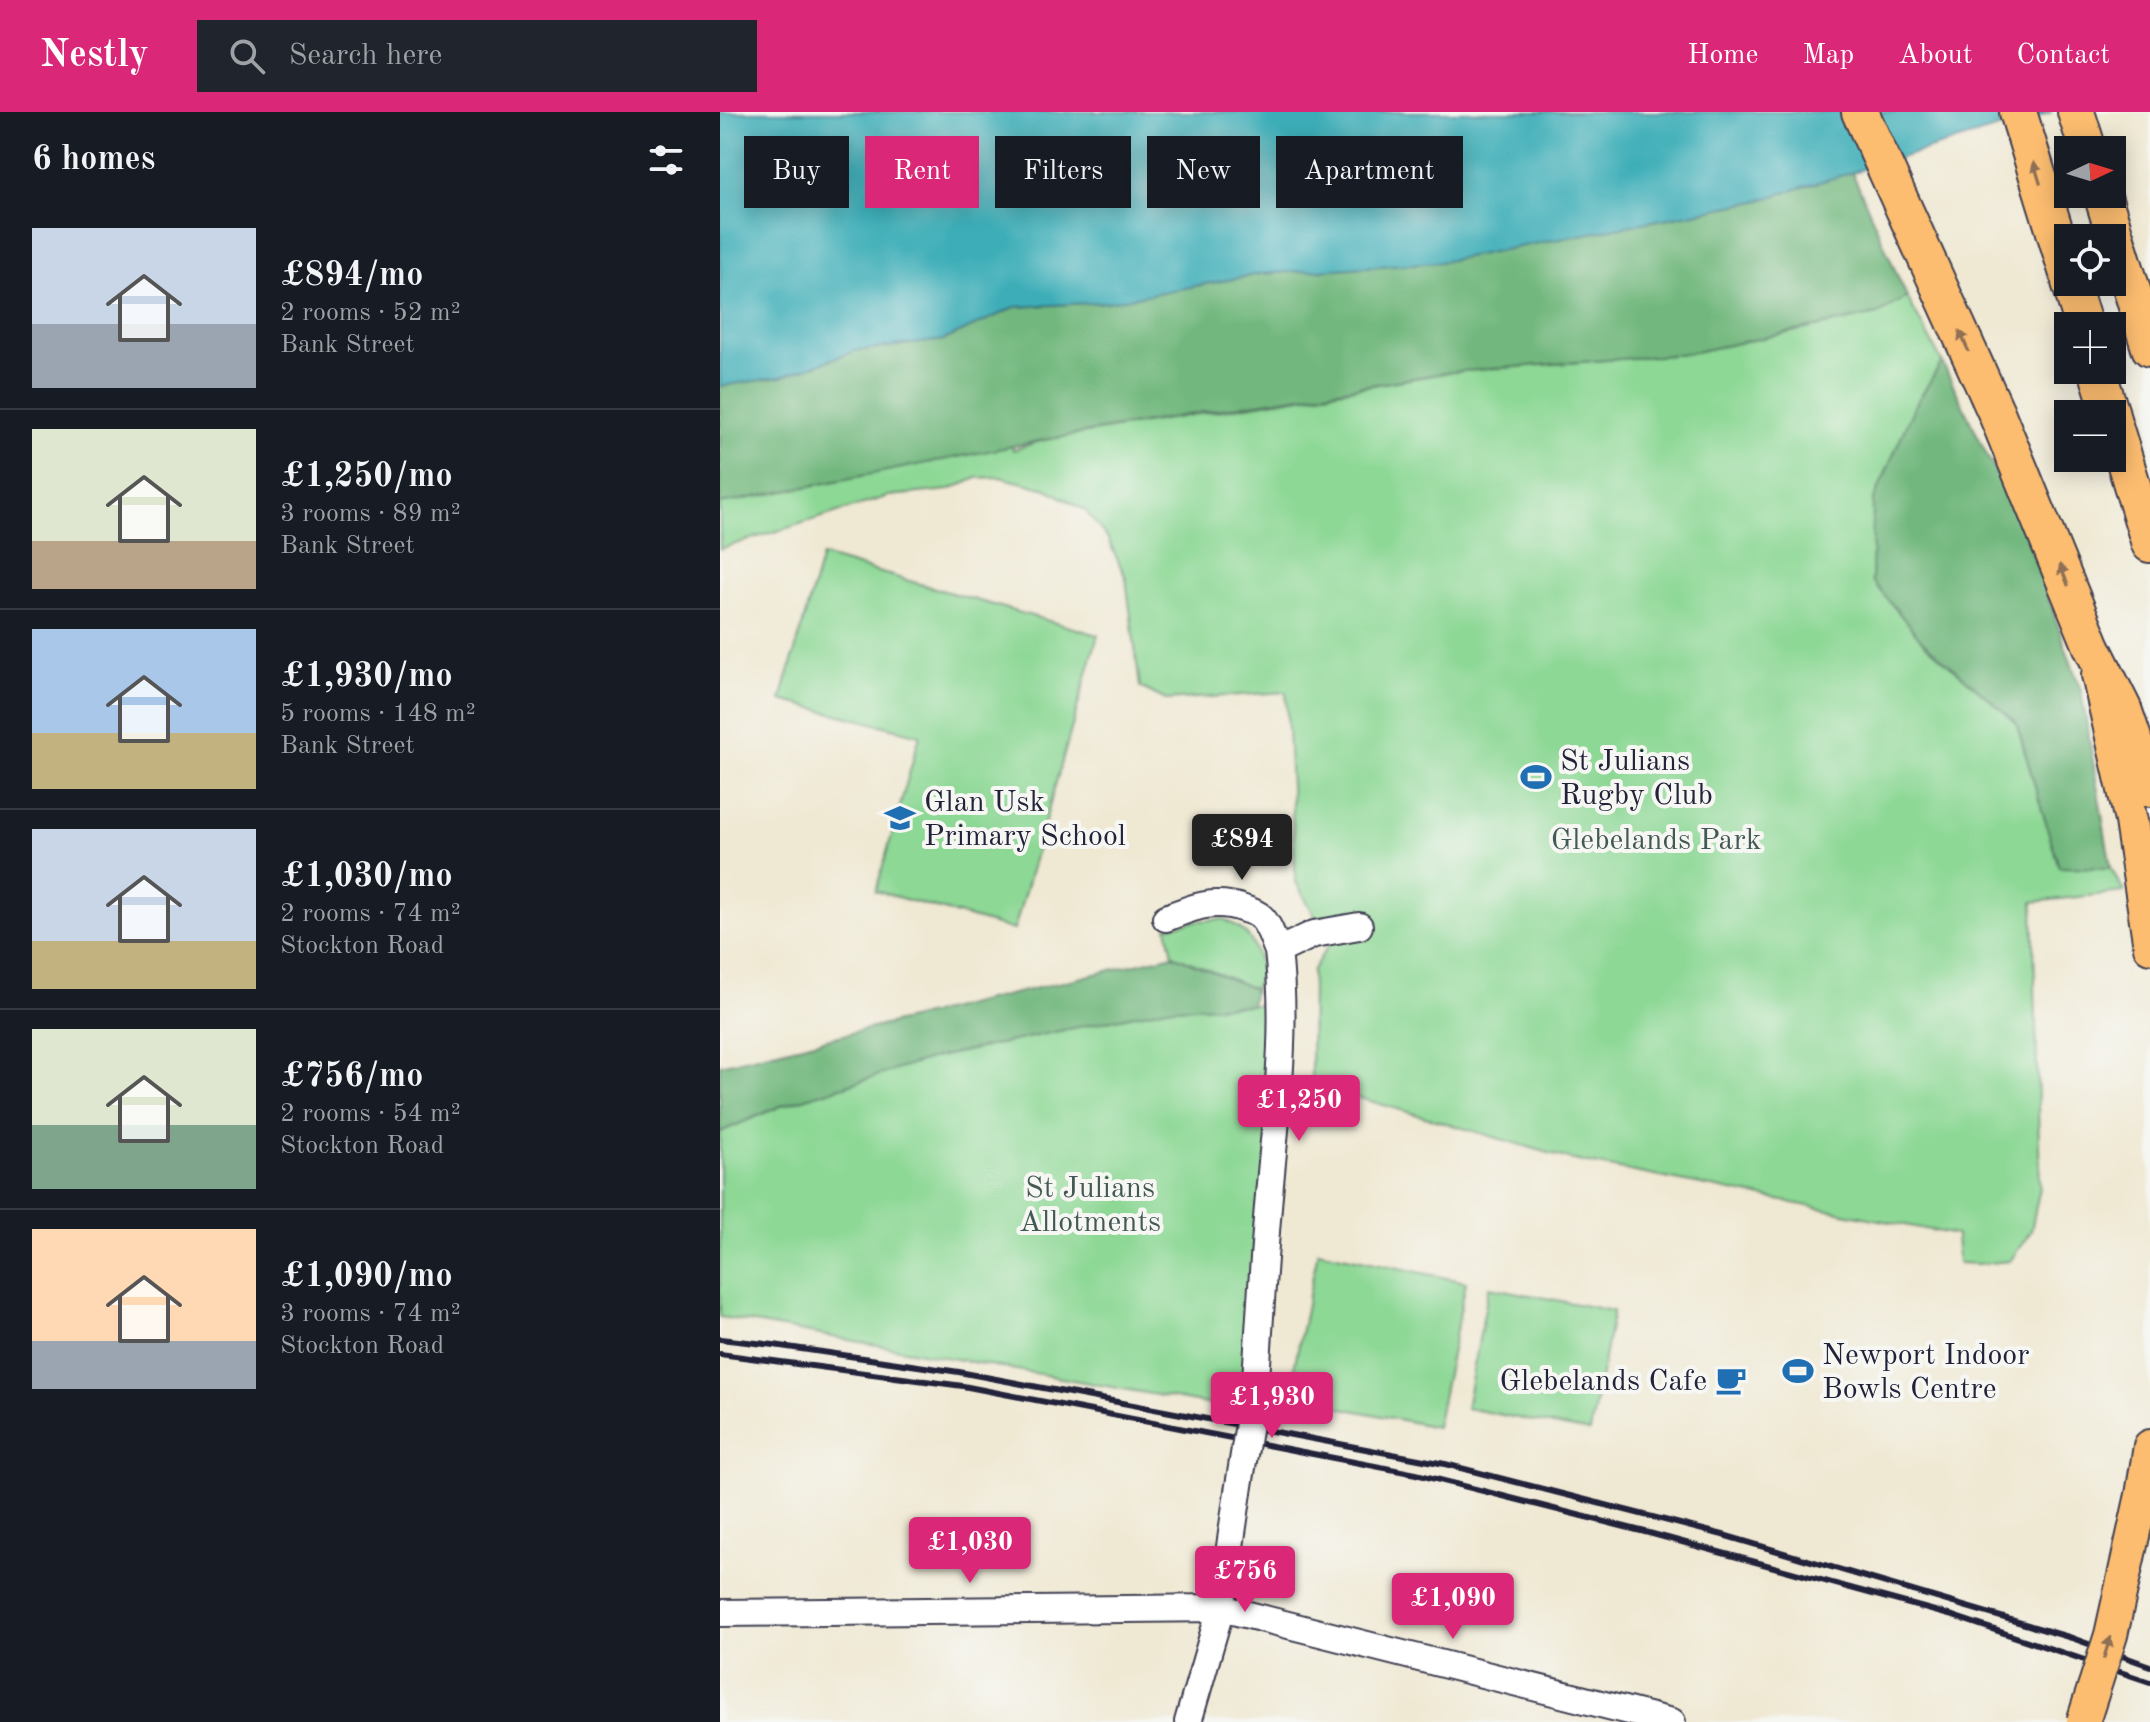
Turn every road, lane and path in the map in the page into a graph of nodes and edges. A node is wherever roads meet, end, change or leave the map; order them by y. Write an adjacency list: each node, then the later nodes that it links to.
1 (1860, 112): 10 (highway, one-way to 1)
2 (2018, 112): 6 (highway, one-way to 2)
3 (2076, 112): 4 (highway)
4 (2084, 136)
5 (2106, 208): 7 (highway)
6 (2054, 229)
7 (2146, 333)
8 (2126, 465): 9 (highway)
9 (2150, 544)
10 (2092, 647): 11 (highway); 14 (main road)
11 (2150, 788)
12 (1166, 918): 15 (street)
13 (1359, 926): 15 (street)
14 (2150, 947)
15 (1278, 951): 17 (street, bridge)
16 (2150, 1446): 21 (main road, one-way to 16, bridge)
17 (1221, 1608): 18 (street); 19 (street); 20 (street)
18 (720, 1613)
19 (1662, 1721)
20 (1188, 1722)
21 (2083, 1722)

